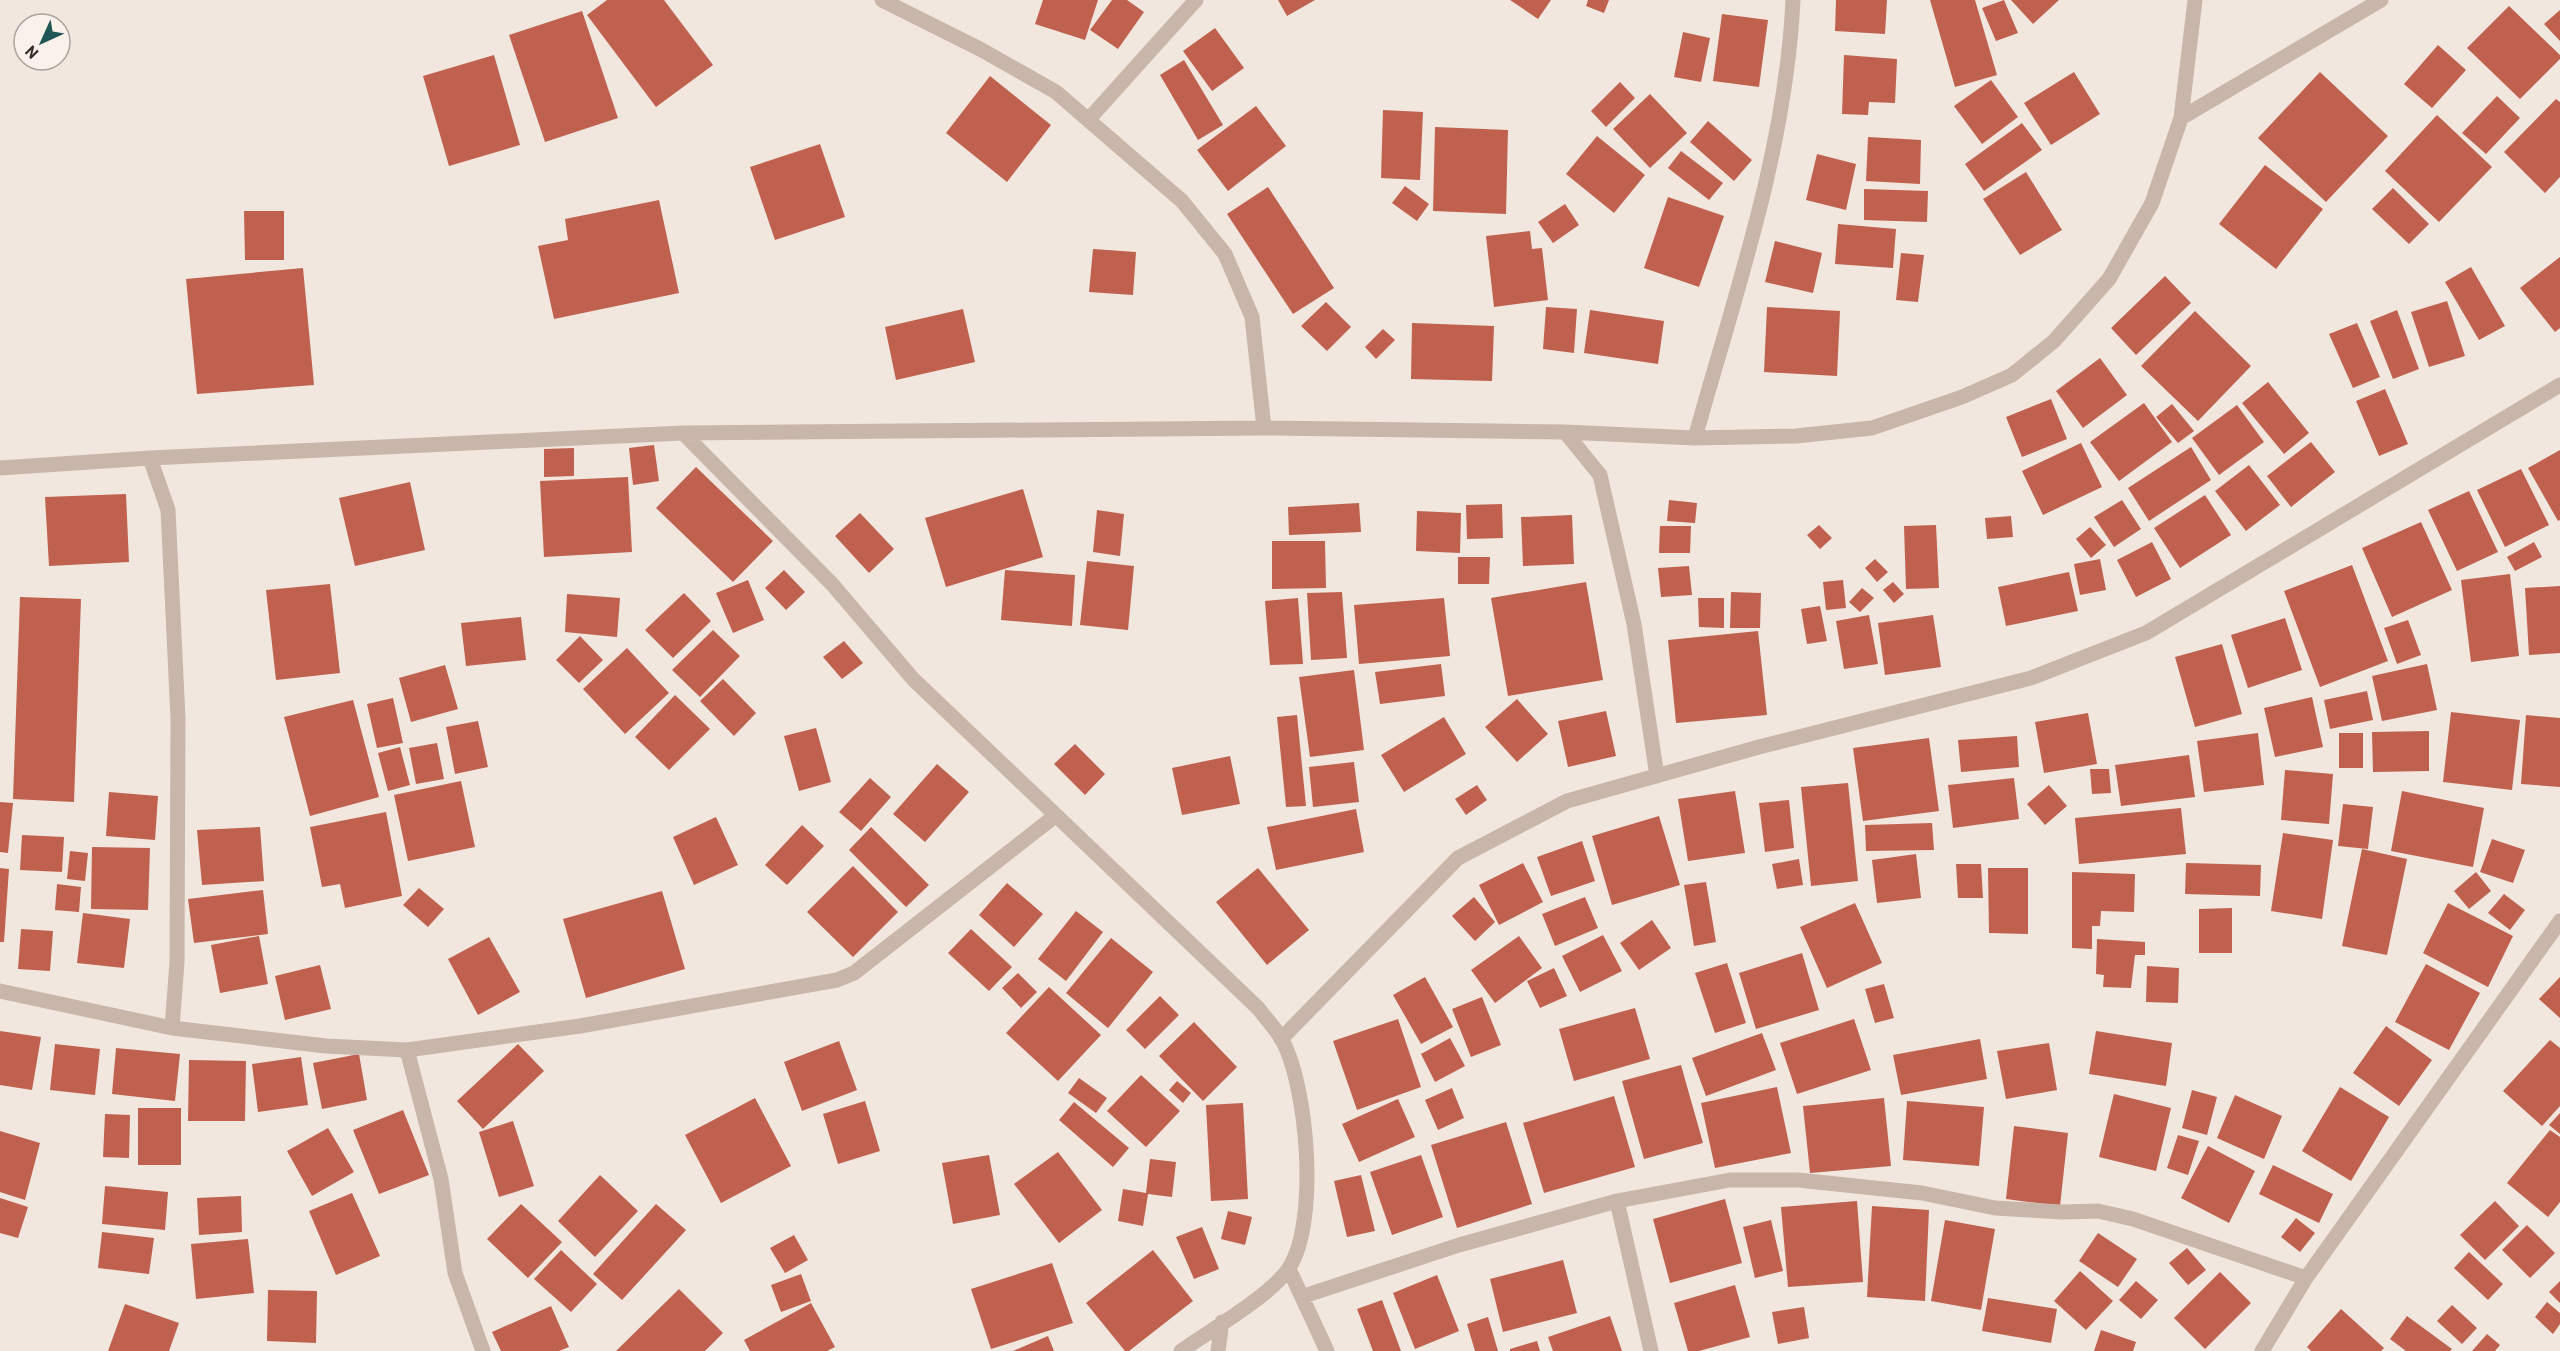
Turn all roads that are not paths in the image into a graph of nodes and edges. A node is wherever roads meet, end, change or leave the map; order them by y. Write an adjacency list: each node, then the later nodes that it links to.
1 (882, 0): 7 (street)
2 (1196, 0): 7 (street)
3 (1793, 0): 12 (street)
4 (2194, 0): 6 (street)
5 (2381, 0): 6 (street)
6 (2181, 118): 12 (street)
7 (1089, 119): 9 (street)
8 (2560, 385): 15 (street)
9 (1264, 428): 10 (street); 11 (street)
10 (1565, 432): 12 (street); 15 (street)
11 (683, 433): 13 (street); 16 (street)
12 (1695, 438)
13 (150, 458): 14 (street); 19 (street)
14 (0, 468)
15 (1657, 776): 20 (street)
16 (1055, 816): 20 (street); 21 (street)
17 (2560, 921): 24 (street)
18 (0, 991): 19 (street)
19 (172, 1028): 21 (street)
20 (1281, 1039): 23 (street)
21 (406, 1050): 27 (street)
22 (1617, 1201): 24 (street); 25 (street); 31 (street)
23 (1289, 1269): 25 (street); 26 (street)
24 (2306, 1278): 32 (street)
25 (1304, 1296): 30 (street)
26 (1222, 1322): 28 (street); 29 (street)
27 (483, 1351)
28 (1181, 1351)
29 (1218, 1351)
30 (1327, 1351)
31 (1650, 1351)
32 (2262, 1351)

